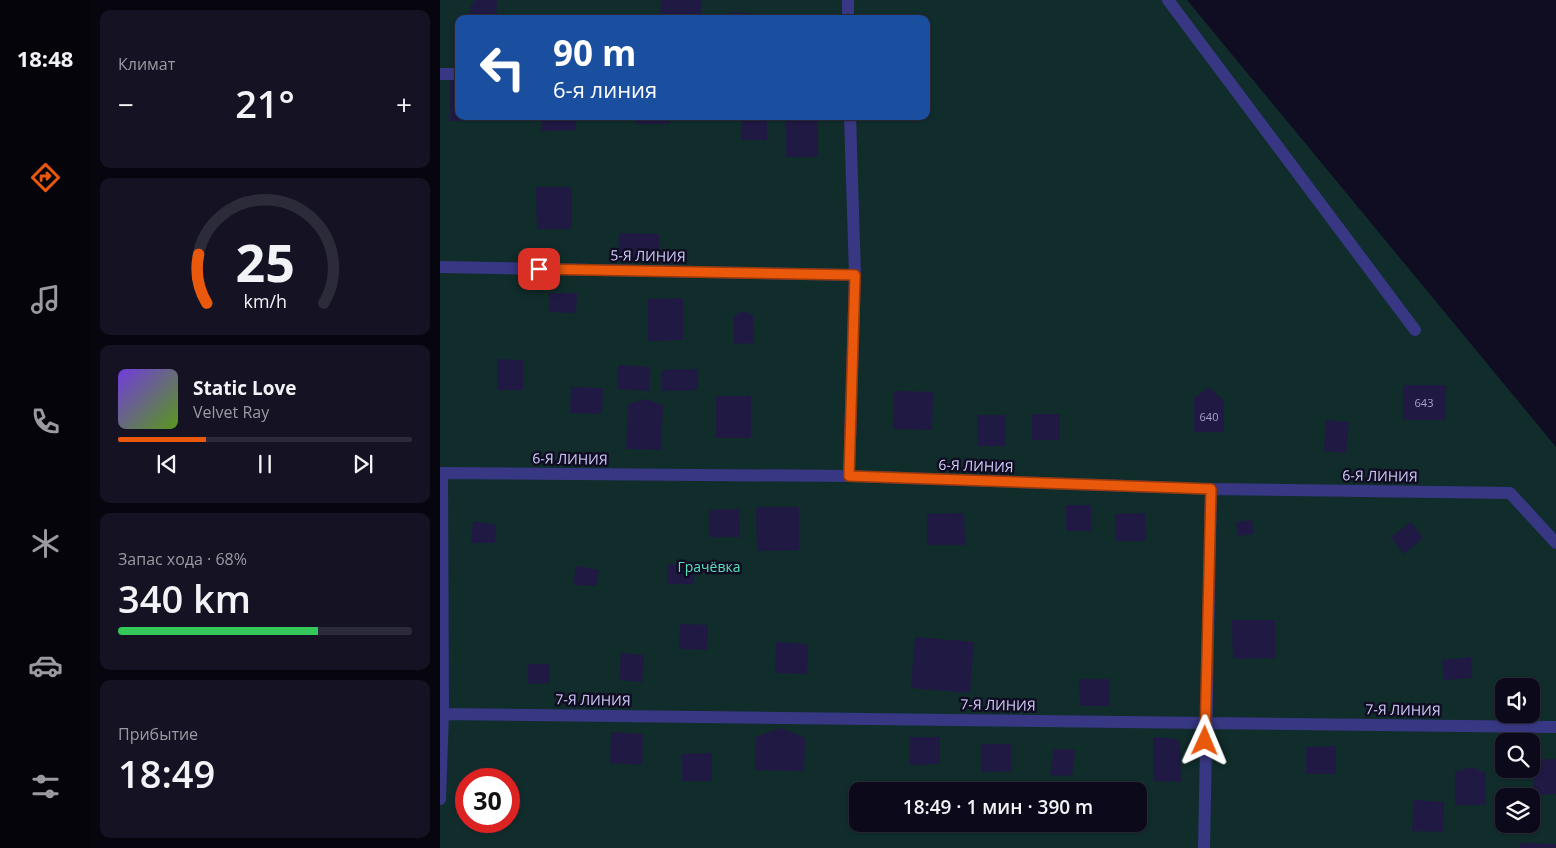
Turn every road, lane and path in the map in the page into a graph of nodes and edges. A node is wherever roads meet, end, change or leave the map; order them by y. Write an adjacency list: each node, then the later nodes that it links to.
1 (848, 0): 3 (street)
2 (1168, 0): 9 (street)
3 (848, 15)
4 (440, 74): 5 (street)
5 (455, 74)
6 (850, 120): 8 (street)
7 (440, 268): 8 (street, 5-Я ЛИНИЯ)
8 (855, 275): 11 (street)
9 (1415, 330)
10 (441, 473): 11 (street, 6-Я ЛИНИЯ); 14 (street)
11 (849, 476): 12 (street, 6-Я ЛИНИЯ)
12 (1211, 489): 13 (street, 6-Я ЛИНИЯ); 15 (street)
13 (1556, 543)
14 (441, 714): 15 (street, 7-Я ЛИНИЯ); 17 (street)
15 (1205, 723): 16 (street, 7-Я ЛИНИЯ); 18 (street)
16 (1556, 727)
17 (440, 799)
18 (1204, 848)

